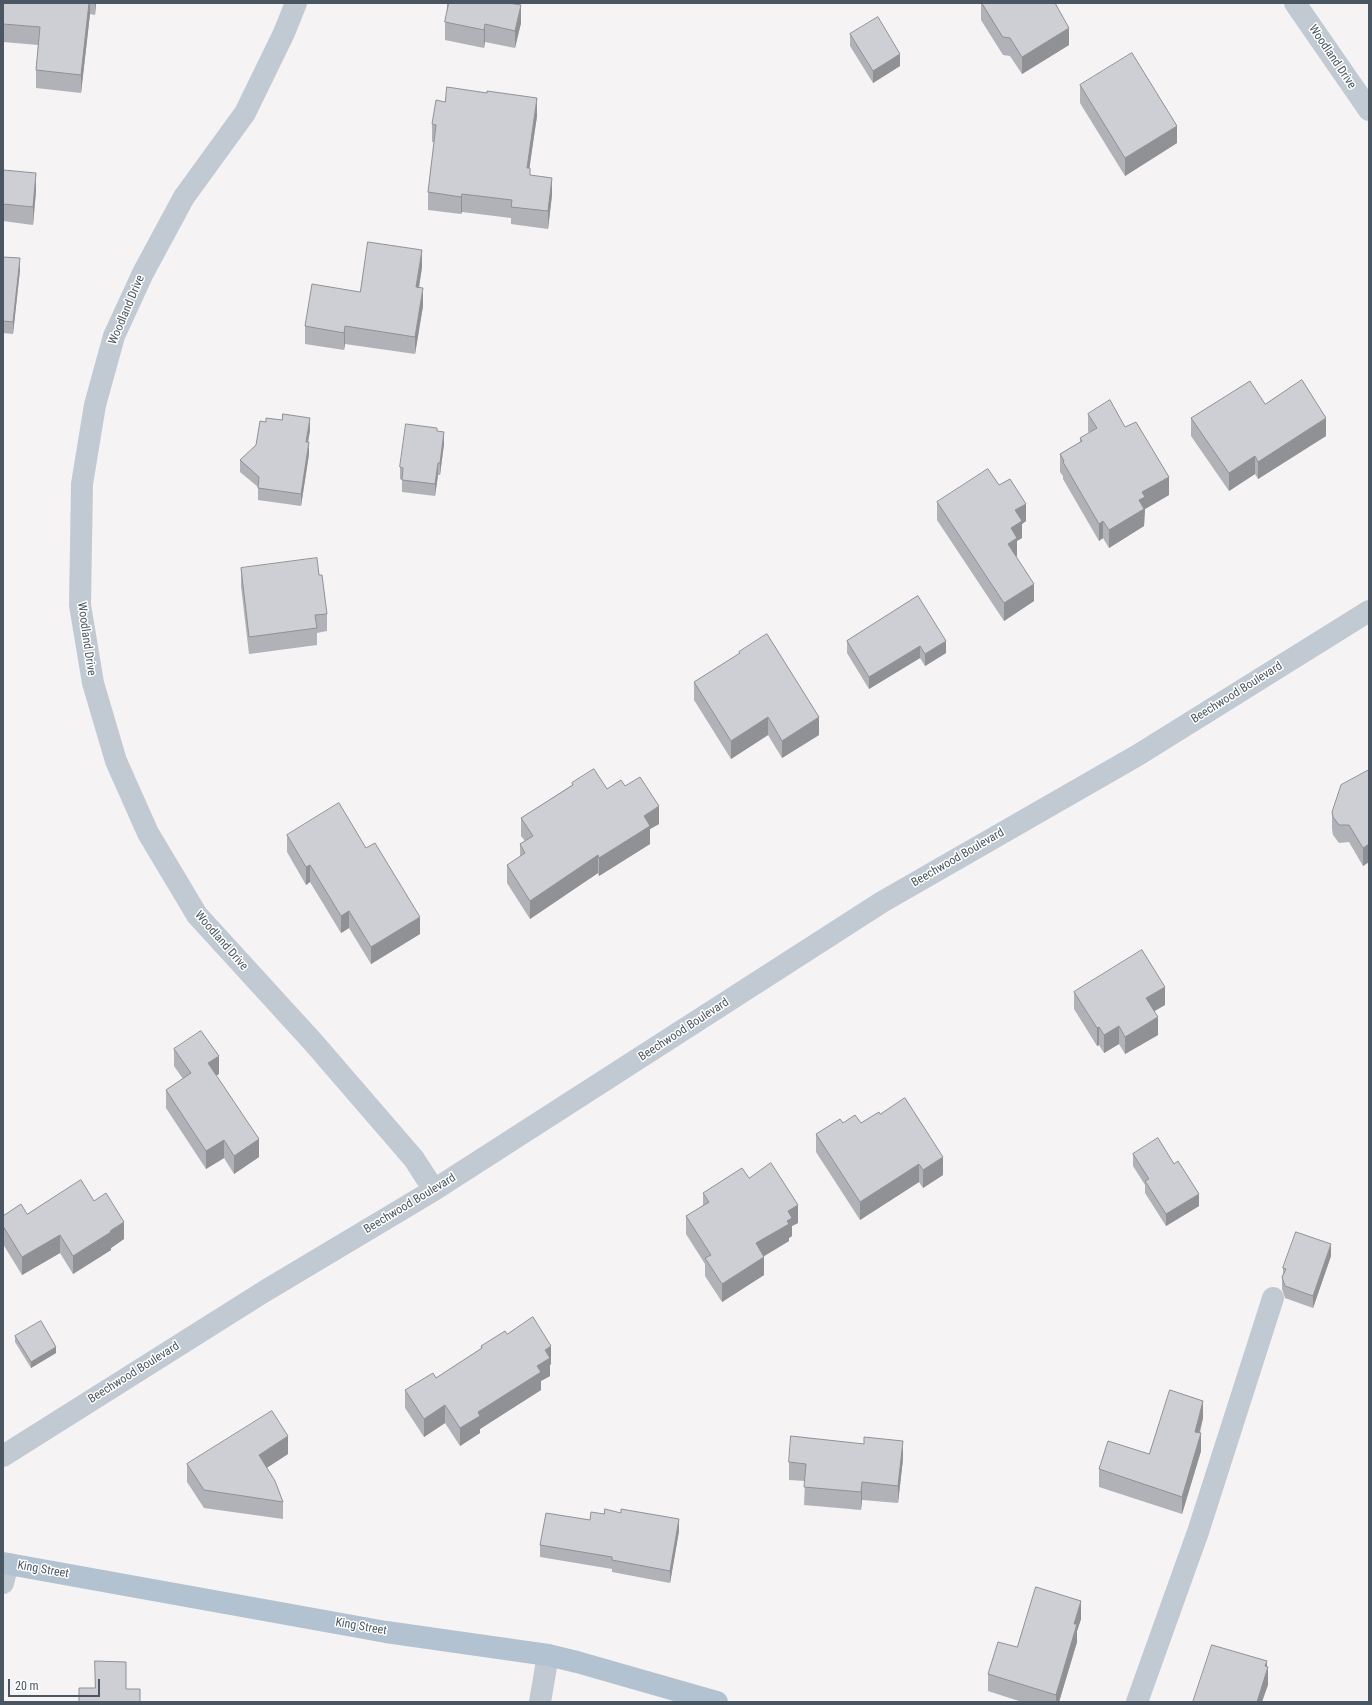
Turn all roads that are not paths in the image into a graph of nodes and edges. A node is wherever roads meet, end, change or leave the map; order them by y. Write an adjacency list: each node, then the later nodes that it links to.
1 (296, 3): 5 (street, Woodland Drive)
2 (1295, 3): 3 (street, Woodland Drive)
3 (1369, 110)
4 (1369, 611): 5 (street, Beechwood Boulevard)
5 (434, 1190): 7 (street, Beechwood Boulevard)
6 (1273, 1298): 12 (street)
7 (3, 1456)
8 (5, 1570): 9 (main road, King Street)
9 (548, 1655): 10 (street); 11 (main road, King Street)
10 (540, 1702)
11 (717, 1702)
12 (1137, 1702)

